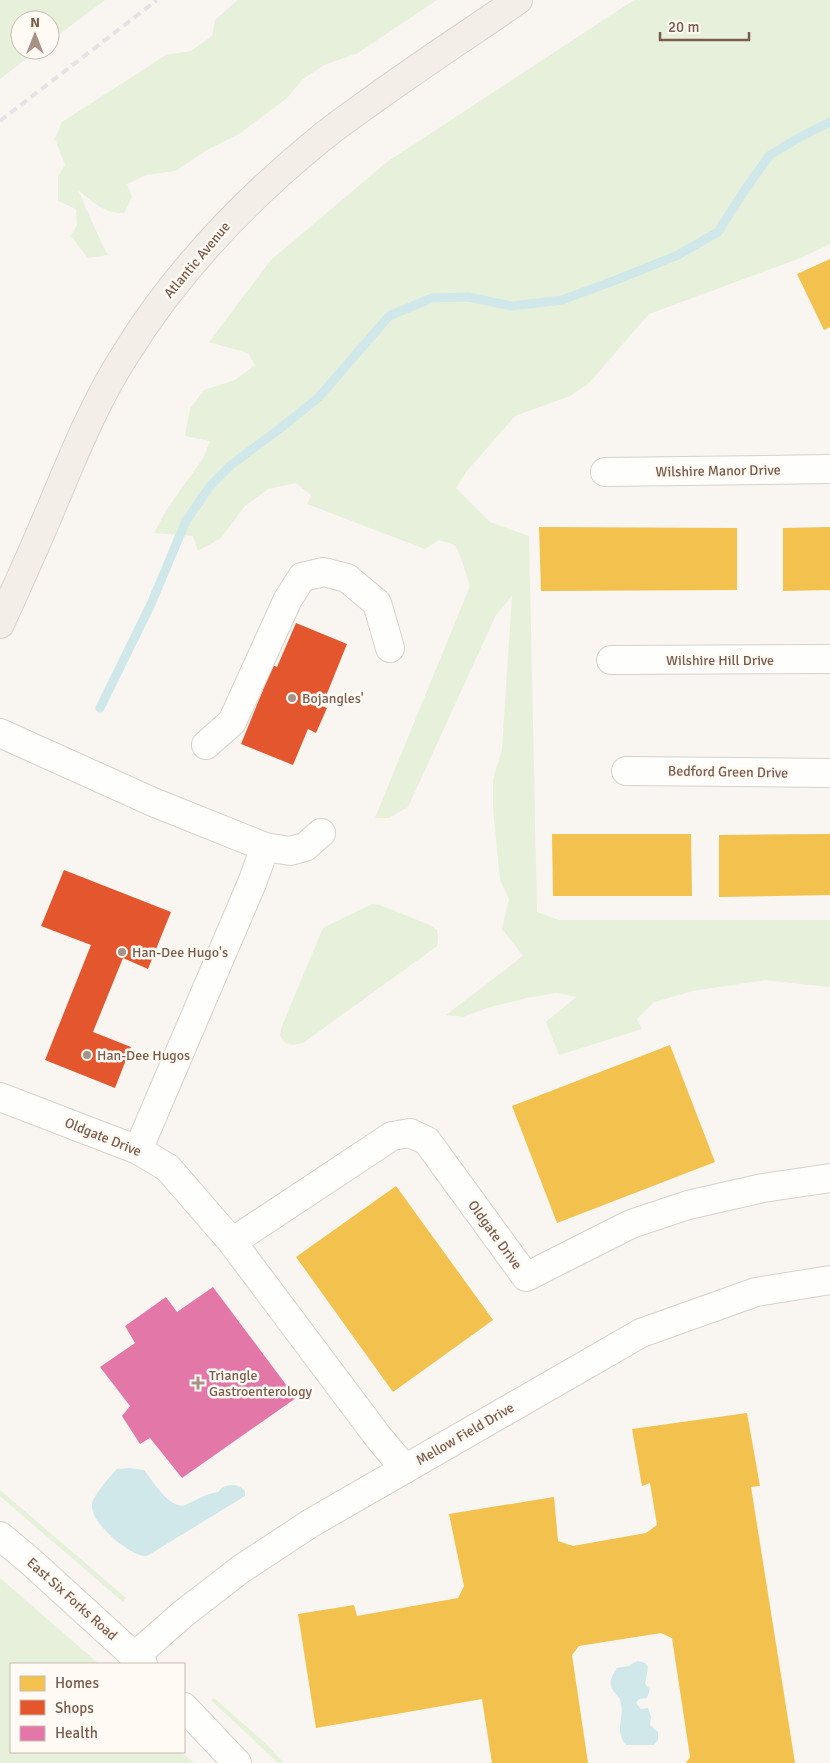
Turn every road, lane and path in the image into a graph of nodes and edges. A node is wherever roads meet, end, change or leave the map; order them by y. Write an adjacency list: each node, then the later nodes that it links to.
1 (518, 0): 4 (main road, Atlantic Avenue)
2 (830, 469): 3 (street, Wilshire Manor Drive)
3 (605, 472)
4 (0, 624)
5 (390, 648): 9 (street)
6 (830, 659): 7 (street, Wilshire Hill Drive)
7 (611, 660)
8 (0, 733): 13 (street)
9 (206, 745)
10 (626, 771): 11 (street, Bedford Green Drive)
11 (830, 772)
12 (321, 833): 13 (street)
13 (266, 847): 15 (street)
14 (0, 1098): 15 (street, Oldgate Drive)
15 (138, 1150): 17 (street, Oldgate Drive)
16 (830, 1178): 17 (street, Oldgate Drive)
17 (232, 1242): 19 (street, Oldgate Drive)
18 (830, 1280): 19 (street, Mellow Field Drive)
19 (405, 1469): 21 (street, Mellow Field Drive)
20 (0, 1536): 21 (street, East Six Forks Road)
21 (139, 1660)
22 (185, 1708): 23 (street)
23 (237, 1763)

